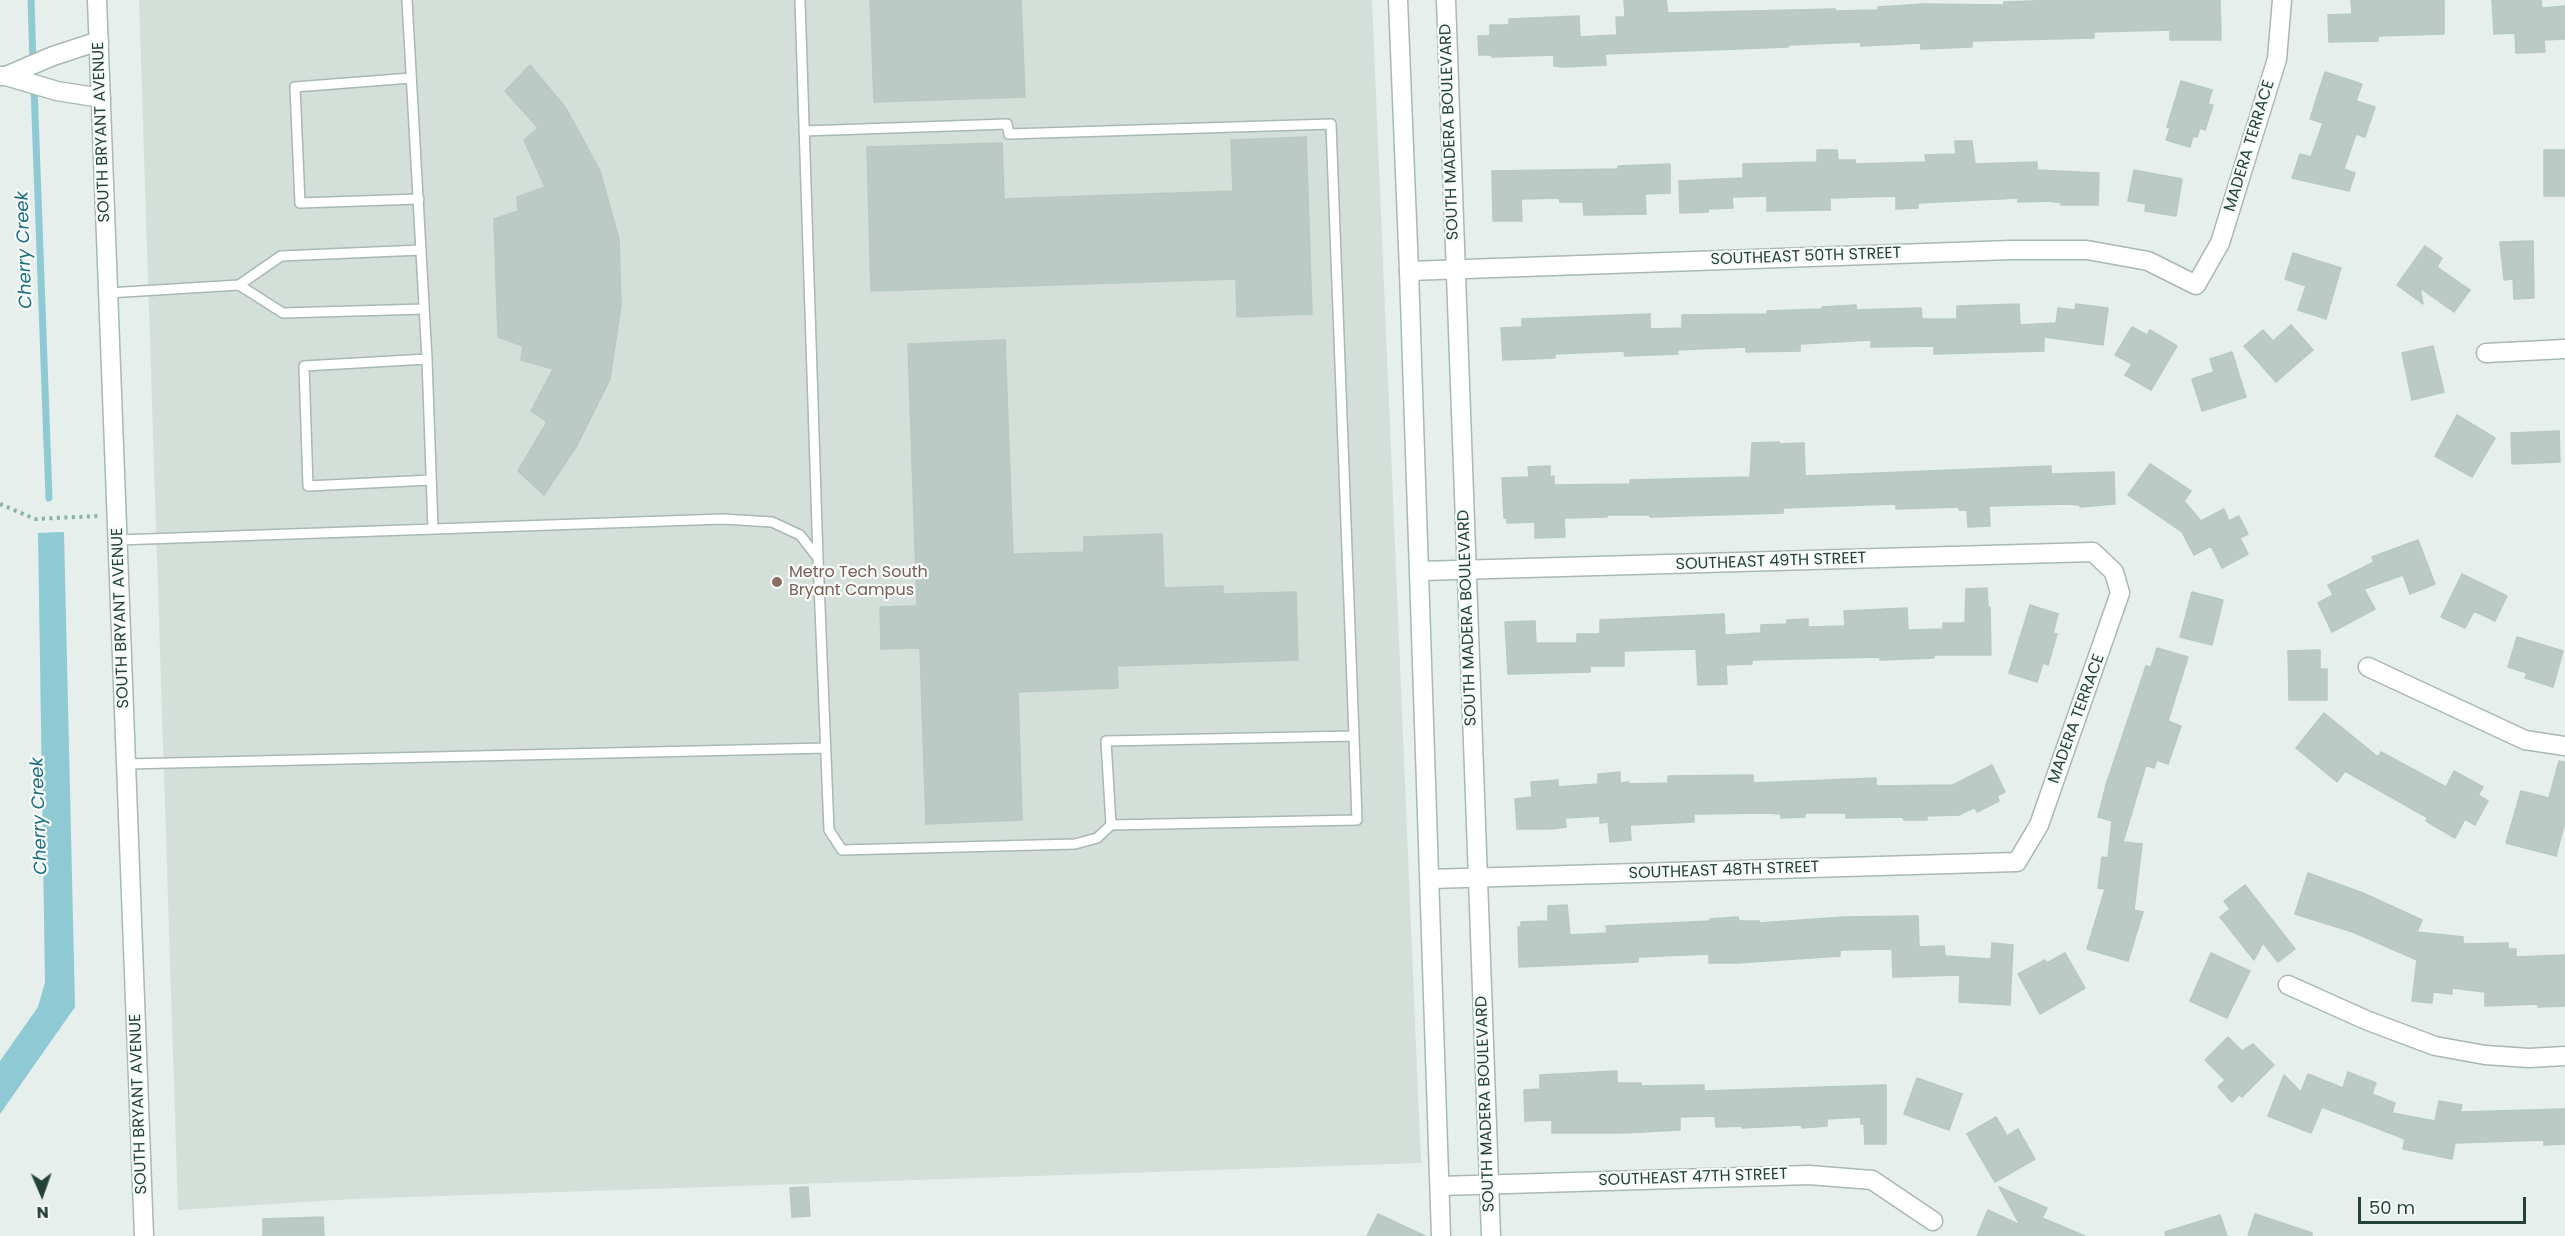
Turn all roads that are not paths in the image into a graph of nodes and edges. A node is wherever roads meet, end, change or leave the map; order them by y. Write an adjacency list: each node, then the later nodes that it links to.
1 (97, 0): 7 (street, SOUTH BRYANT AVENUE)
2 (407, 0): 9 (lane)
3 (800, 0): 11 (lane)
4 (1398, 0): 15 (street)
5 (1446, 0): 14 (street, SOUTH MADERA BOULEVARD)
6 (2282, 0): 17 (street, MADERA TERRACE)
7 (99, 41): 8 (street); 10 (street, SOUTH BRYANT AVENUE)
8 (3, 76): 10 (street)
9 (411, 78): 12 (lane); 12 (lane)
10 (101, 98): 18 (street, SOUTH BRYANT AVENUE)
11 (804, 131): 26 (lane); 31 (lane)
12 (419, 199): 13 (lane)
13 (421, 250): 16 (lane); 19 (lane)
14 (1455, 269): 15 (street, SOUTHEAST 50TH STREET); 17 (street, SOUTHEAST 50TH STREET); 28 (street, SOUTH MADERA BOULEVARD)
15 (1409, 271): 27 (street)
16 (239, 285): 18 (lane); 19 (lane)
17 (2196, 285)
18 (108, 293): 25 (street, SOUTH BRYANT AVENUE)
19 (424, 309): 22 (lane)
20 (2565, 349): 21 (street)
21 (2486, 353)
22 (427, 359): 23 (lane); 23 (lane)
23 (431, 480): 24 (lane)
24 (433, 529): 25 (lane); 26 (lane)
25 (118, 540): 34 (street, SOUTH BRYANT AVENUE)
26 (818, 558): 33 (lane)
27 (1420, 571): 28 (street, SOUTHEAST 49TH STREET); 38 (street)
28 (1466, 571): 29 (street, SOUTHEAST 49TH STREET); 37 (street, SOUTH MADERA BOULEVARD)
29 (2114, 572): 36 (street, MADERA TERRACE)
30 (2368, 667): 32 (street)
31 (1354, 736): 35 (lane); 35 (lane)
32 (2565, 746)
33 (826, 748): 34 (lane); 35 (lane)
34 (126, 764): 44 (street, SOUTH BRYANT AVENUE)
35 (1111, 825)
36 (2017, 862): 37 (street, SOUTHEAST 48TH STREET)
37 (1478, 878): 38 (street, SOUTHEAST 48TH STREET); 41 (street, SOUTH MADERA BOULEVARD)
38 (1430, 879): 42 (street)
39 (2288, 985): 40 (street)
40 (2565, 1056)
41 (1489, 1185): 42 (street, SOUTHEAST 47TH STREET); 43 (street, SOUTHEAST 47TH STREET); 46 (street, SOUTH MADERA BOULEVARD)
42 (1440, 1186): 45 (street)
43 (1933, 1221)
44 (144, 1236)
45 (1442, 1236)
46 (1491, 1236)

